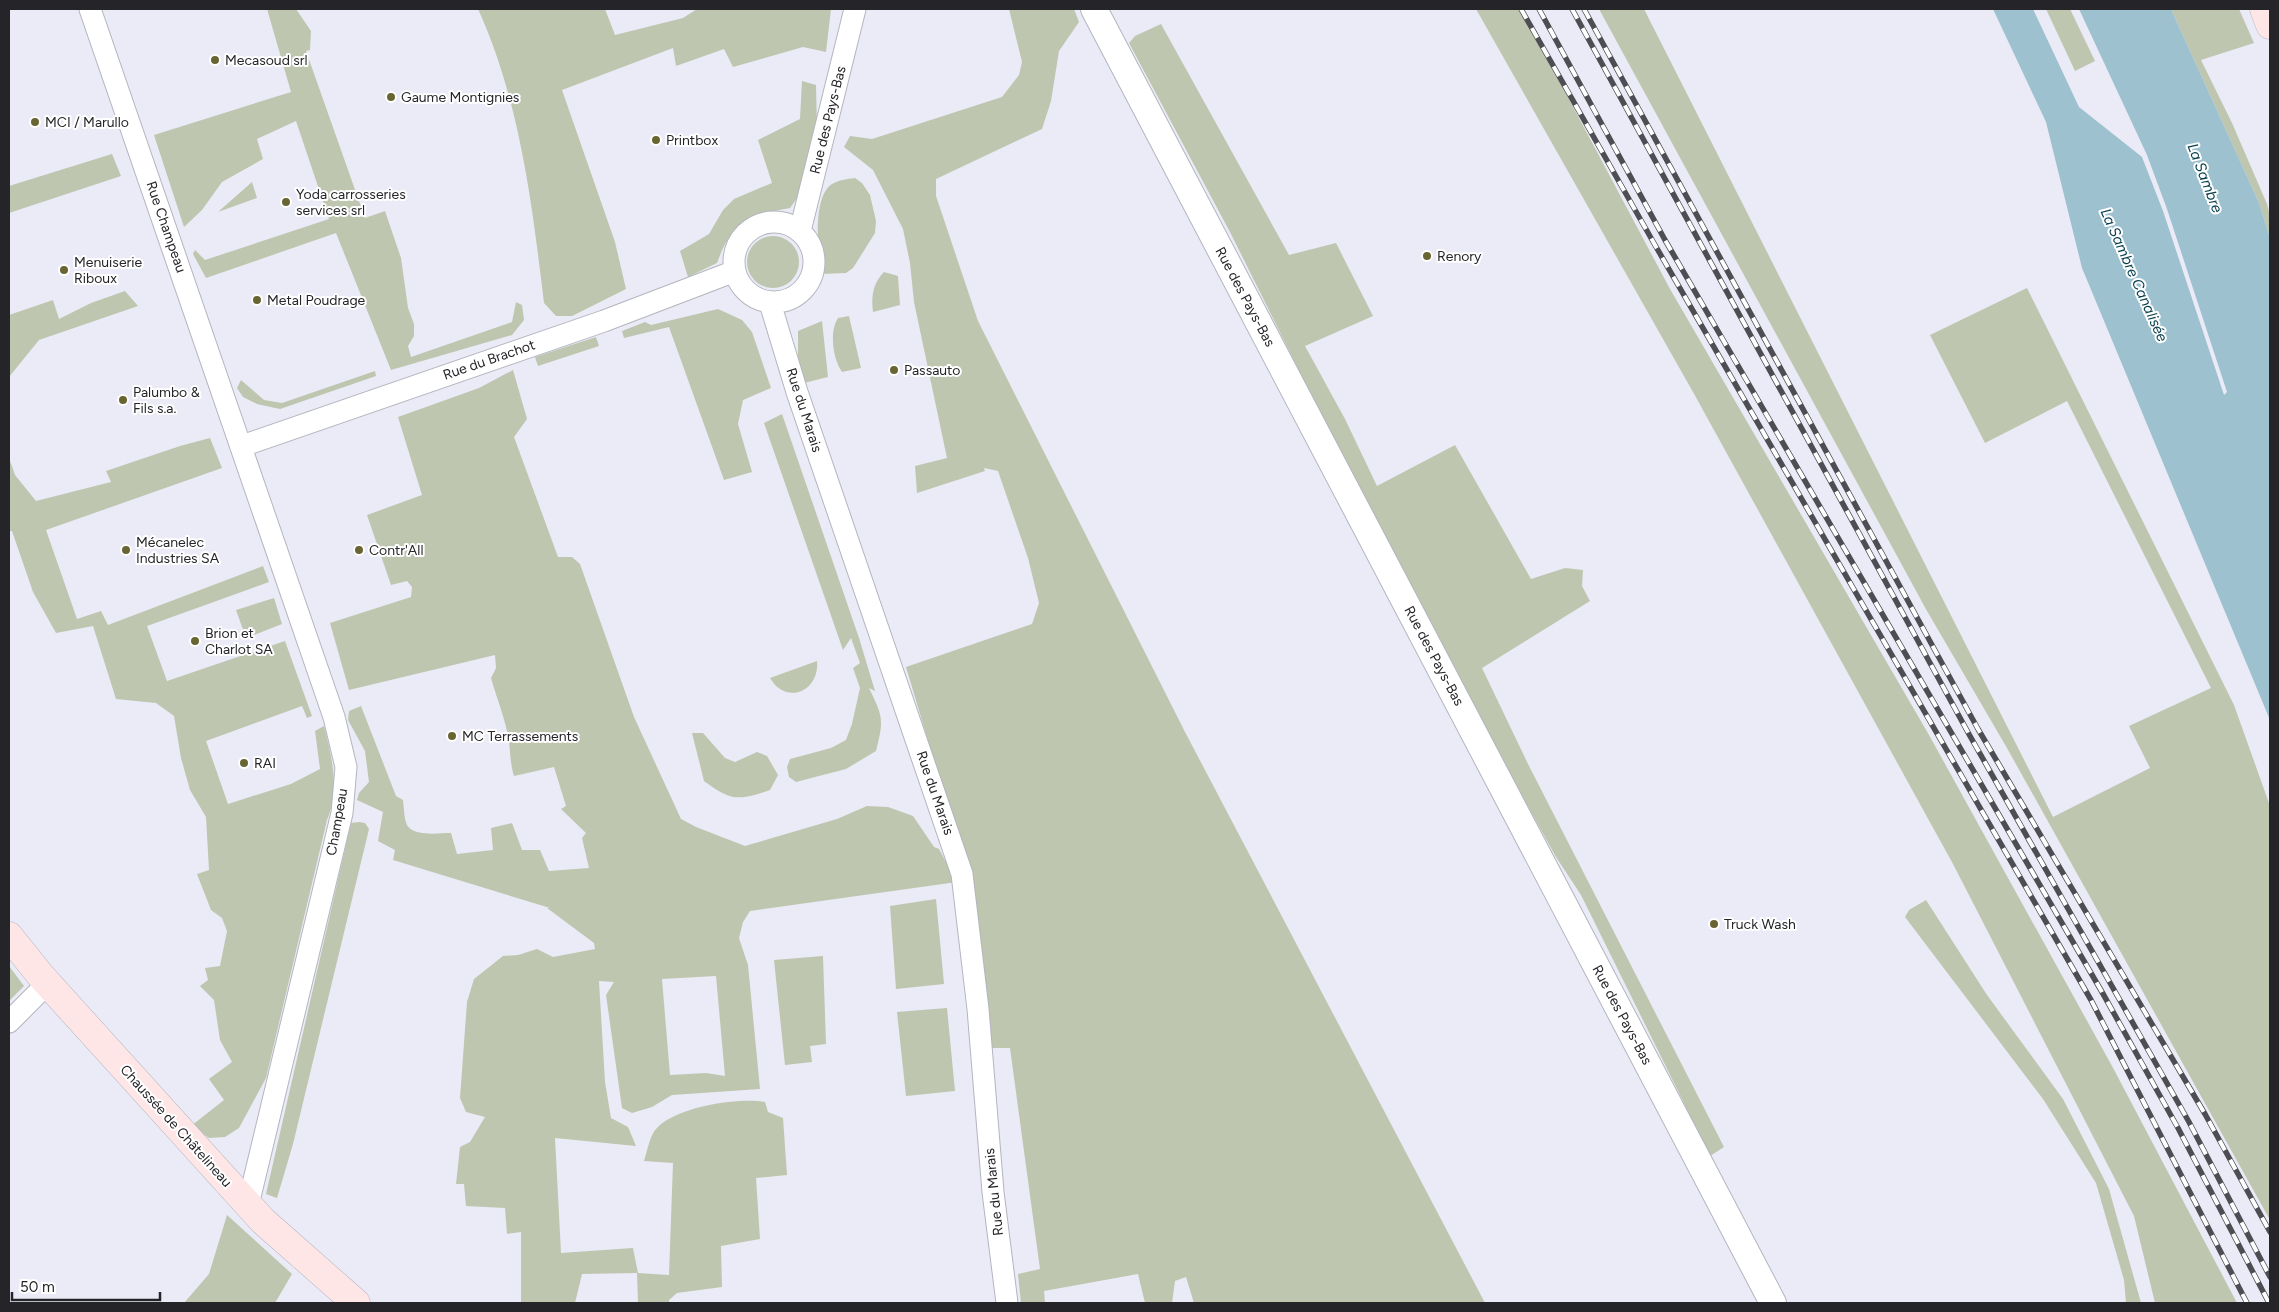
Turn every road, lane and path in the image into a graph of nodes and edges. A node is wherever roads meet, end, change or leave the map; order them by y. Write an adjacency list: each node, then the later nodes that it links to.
1 (90, 9): 9 (street, Rue Champeau)
2 (855, 9): 6 (street, Rue des Pays-Bas)
3 (1094, 9): 16 (street, Rue des Pays-Bas)
4 (2264, 9): 5 (main road)
5 (2270, 25)
6 (800, 231): 7 (street); 8 (street)
7 (735, 271): 8 (street); 9 (street, Rue du Brachot)
8 (770, 303): 15 (street, Rue du Marais)
9 (242, 446): 13 (street, Champeau)
10 (9, 936): 11 (main road, Chaussée de Châtelineau)
11 (48, 983): 12 (street); 13 (main road, Chaussée de Châtelineau)
12 (9, 1022)
13 (248, 1205): 14 (main road, Chaussée de Châtelineau)
14 (356, 1303)
15 (1007, 1303)
16 (1773, 1303)

